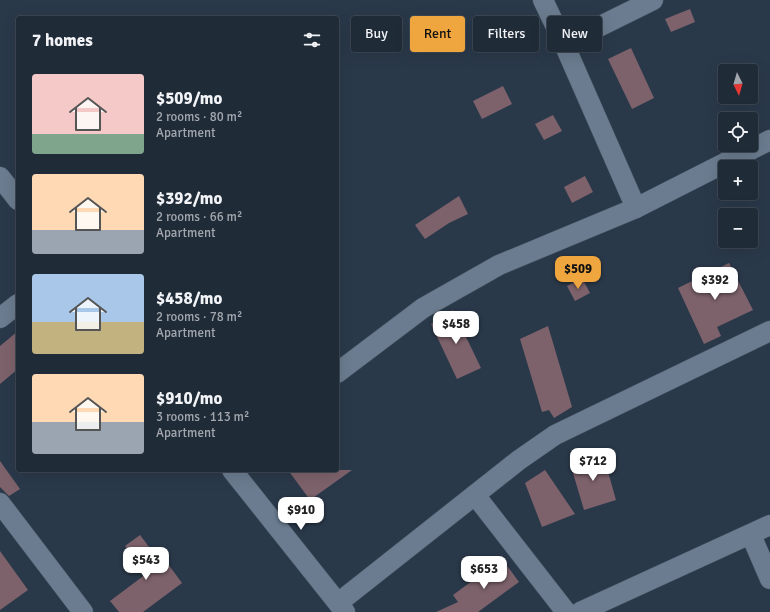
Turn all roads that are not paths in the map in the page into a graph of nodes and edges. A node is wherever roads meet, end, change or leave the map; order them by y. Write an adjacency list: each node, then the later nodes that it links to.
1 (543, 0): 3 (street)
2 (653, 0): 4 (street)
3 (551, 16)
4 (602, 25)
5 (568, 52): 9 (street)
6 (770, 140): 9 (street)
7 (0, 177): 8 (street)
8 (16, 197)
9 (636, 208): 13 (street)
10 (16, 306): 11 (street)
11 (0, 318)
12 (770, 331): 15 (street)
13 (339, 372)
14 (234, 472): 20 (street)
15 (475, 495): 20 (street); 22 (street)
16 (0, 503): 21 (street)
17 (770, 525): 18 (street)
18 (751, 535): 19 (street); 23 (street)
19 (770, 579)
20 (341, 608)
21 (83, 612)
22 (566, 612)
23 (580, 612)

